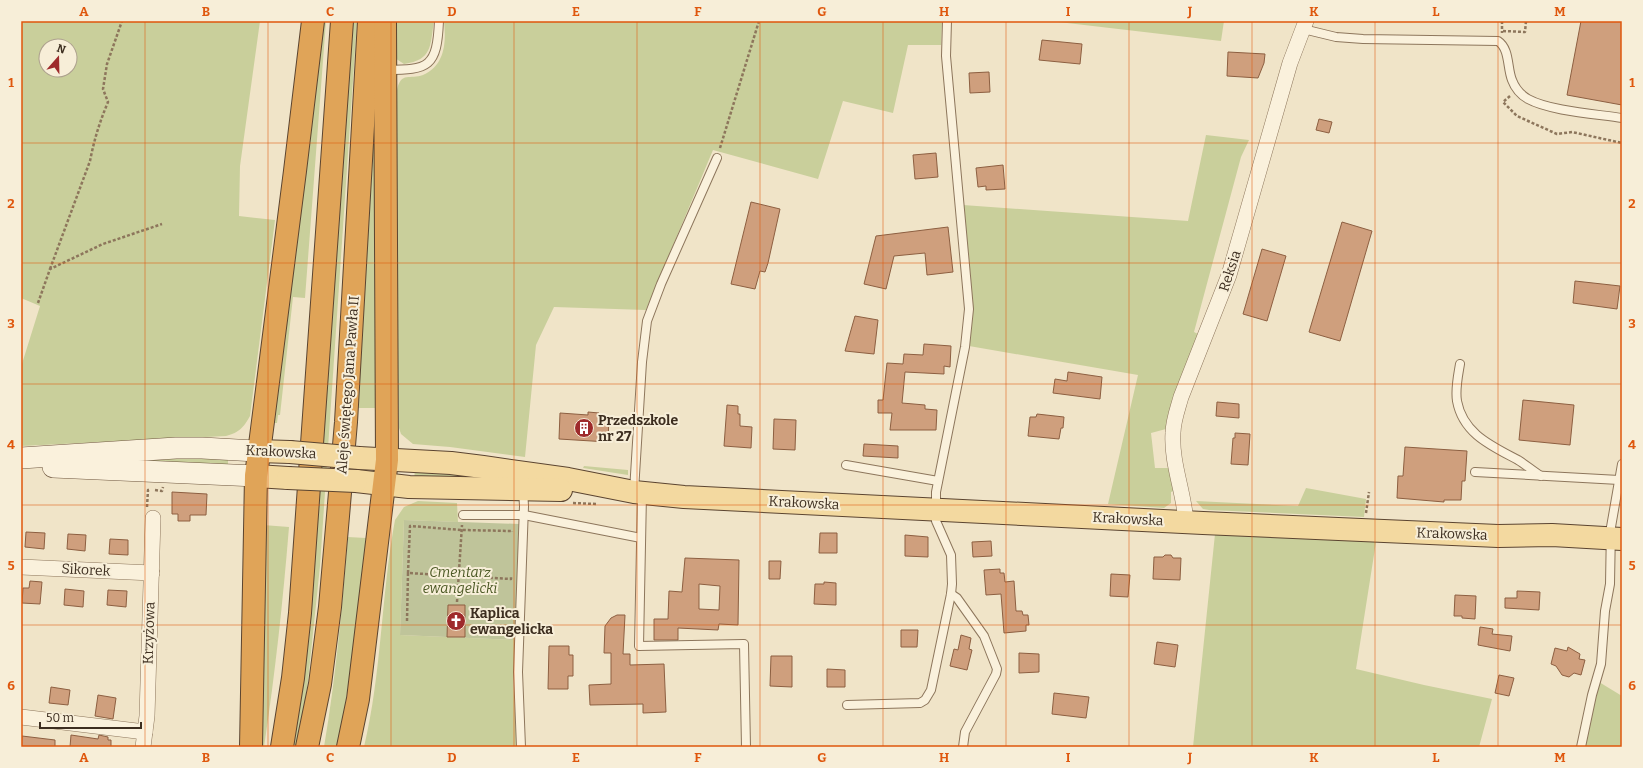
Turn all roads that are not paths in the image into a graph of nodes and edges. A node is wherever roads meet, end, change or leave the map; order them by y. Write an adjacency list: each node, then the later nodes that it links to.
1 (313, 21): 12 (highway)
2 (342, 21): 40 (highway)
3 (369, 21): 41 (highway, Aleje świętego Jana Pawła II)
4 (385, 21): 8 (highway)
5 (439, 21): 8 (lane)
6 (947, 21): 21 (lane)
7 (1304, 25): 9 (lane); 30 (street, Reksia)
8 (385, 70): 14 (highway)
9 (1622, 118)
10 (717, 158): 25 (lane)
11 (1460, 364): 20 (lane)
12 (258, 450): 13 (main road, Krakowska); 14 (main road, Krakowska, bridge); 19 (highway)
13 (21, 458)
14 (387, 460): 23 (highway); 25 (main road, Krakowska)
15 (1622, 464): 22 (lane)
16 (21, 465): 19 (main road, Krakowska)
17 (846, 466): 21 (lane)
18 (1475, 472): 20 (lane)
19 (256, 476): 23 (main road, Krakowska, bridge); 39 (highway)
20 (1541, 476): 22 (lane)
21 (938, 480): 26 (lane)
22 (1619, 480): 32 (lane)
23 (384, 485): 24 (main road, Krakowska); 42 (highway)
24 (523, 489): 25 (main road, Krakowska); 28 (lane)
25 (638, 492): 26 (main road, Krakowska); 31 (lane)
26 (936, 509): 30 (main road, Krakowska); 35 (lane)
27 (463, 515): 28 (lane)
28 (524, 515): 31 (lane); 43 (lane)
29 (153, 518): 34 (street, Krzyżowa)
30 (1186, 522): 32 (main road, Krakowska)
31 (641, 538): 44 (lane)
32 (1616, 538): 46 (lane)
33 (21, 567): 34 (street, Sikorek)
34 (152, 573): 38 (street, Krzyżowa)
35 (951, 594): 36 (lane); 45 (lane)
36 (847, 705)
37 (21, 717): 38 (street)
38 (144, 740)
39 (251, 747)
40 (282, 747)
41 (307, 747)
42 (348, 747)
43 (521, 747)
44 (746, 747)
45 (963, 747)
46 (1581, 747)

